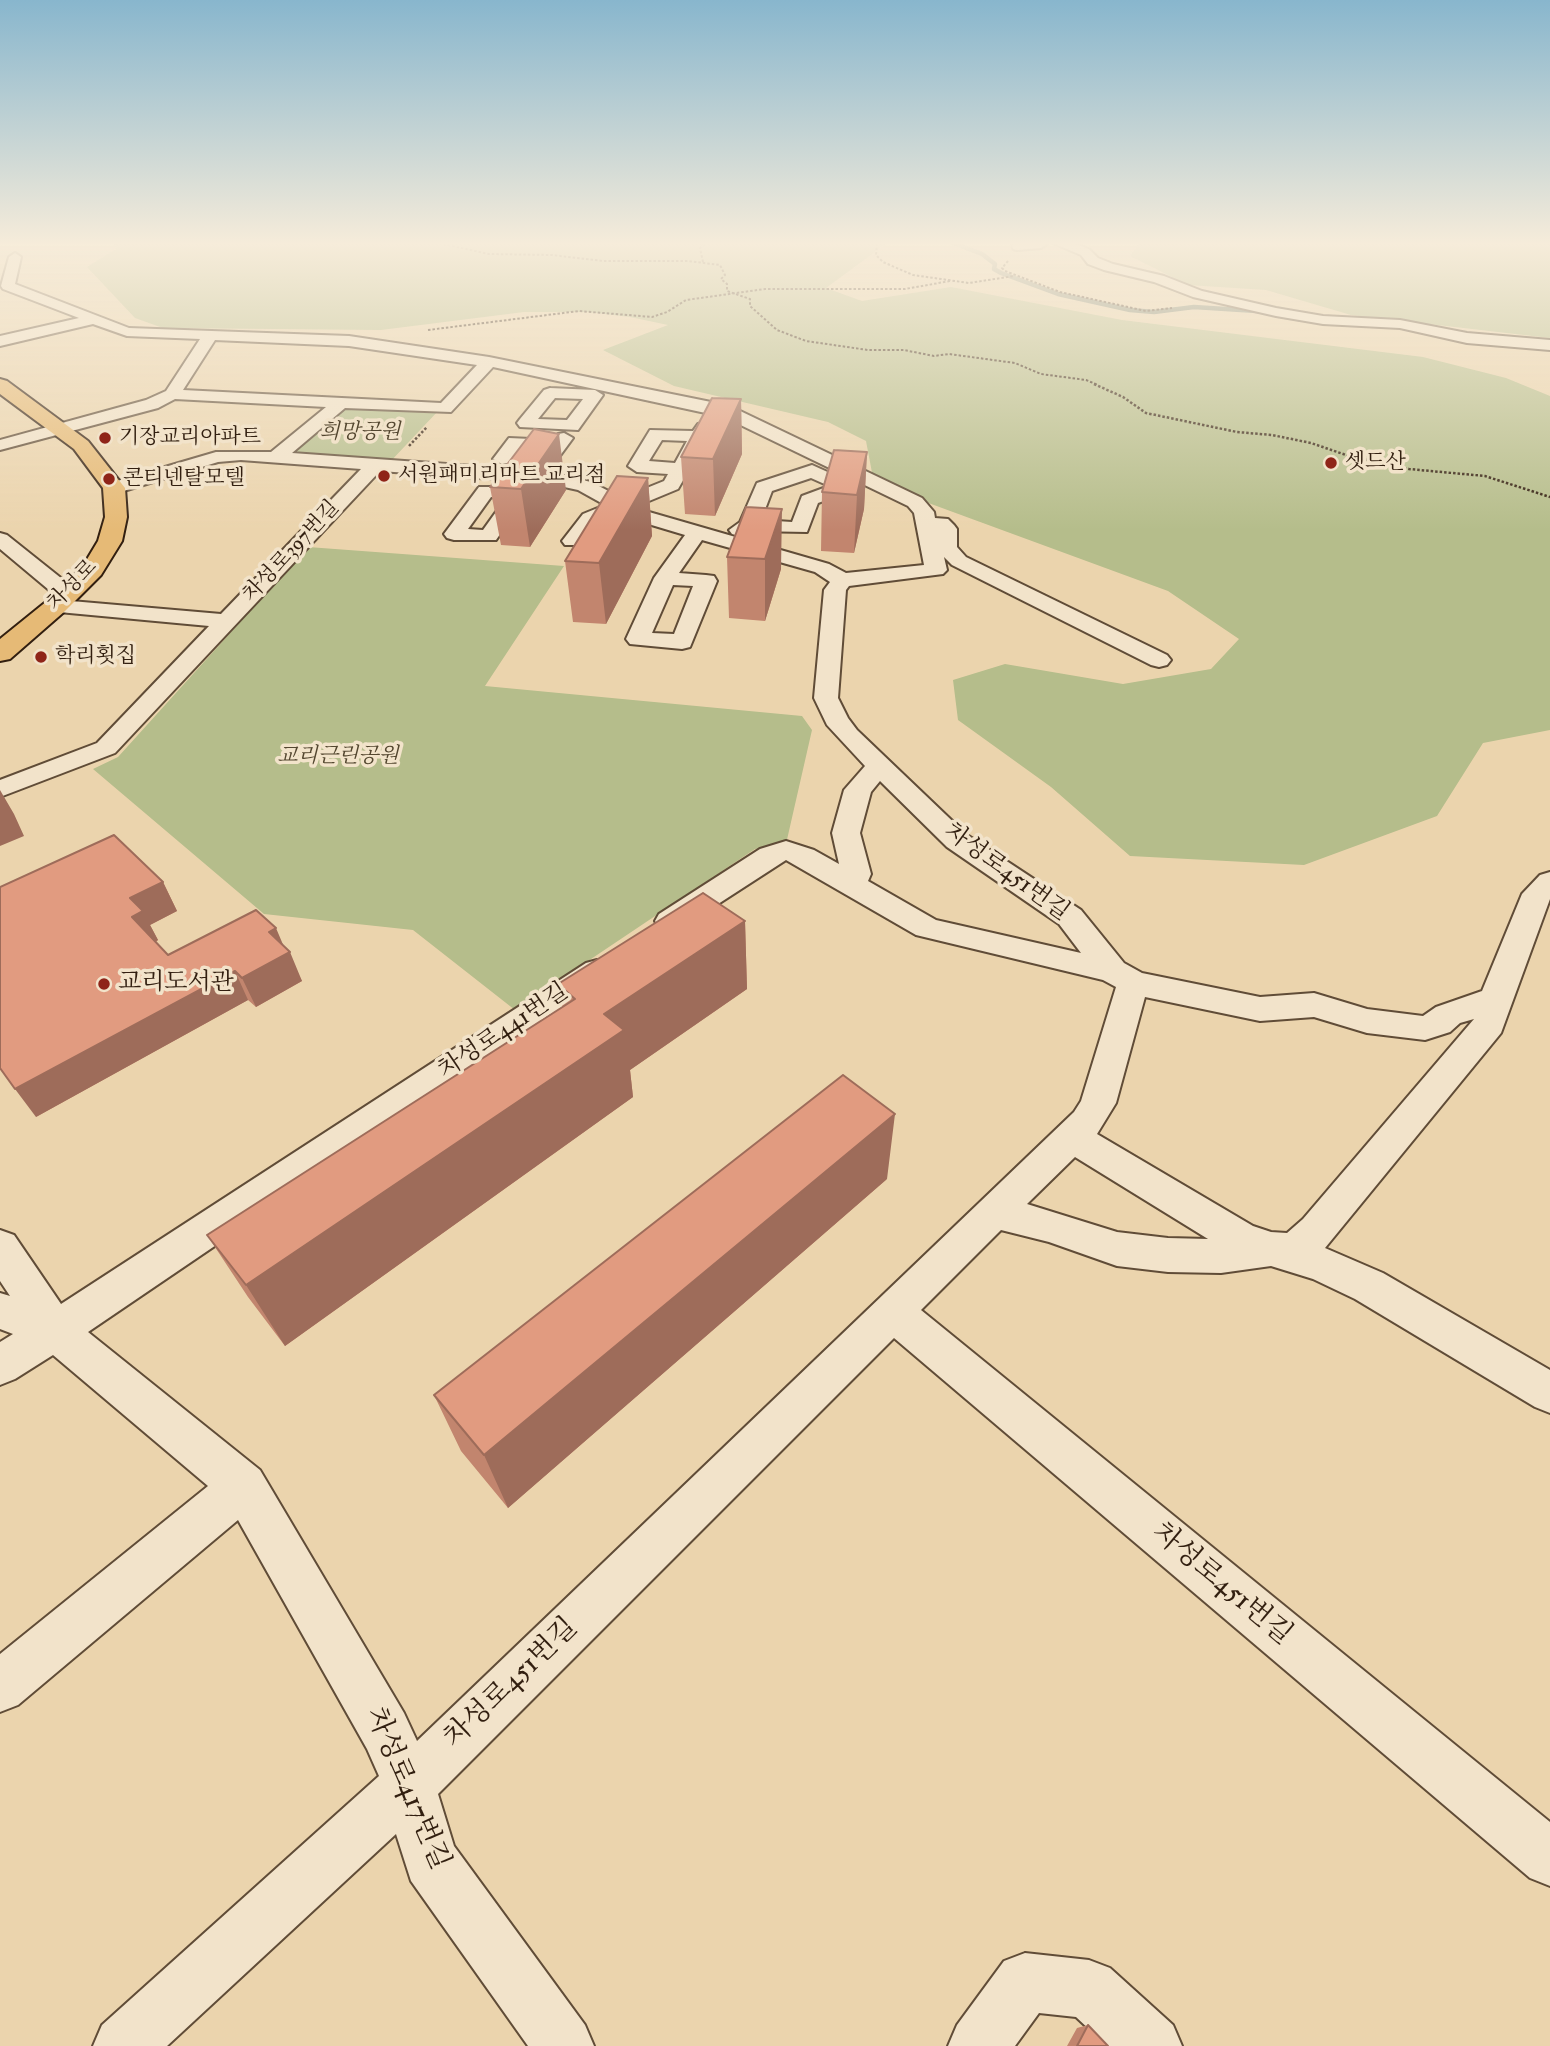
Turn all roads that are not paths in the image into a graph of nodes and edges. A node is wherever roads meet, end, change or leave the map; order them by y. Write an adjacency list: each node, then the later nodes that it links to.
1 (208, 338): 7 (street)
2 (261, 338): 5 (street)
3 (1473, 338): 4 (street)
4 (1550, 345)
5 (489, 362): 8 (street); 21 (street)
6 (0, 385): 10 (main road)
7 (172, 394): 8 (street); 10 (street)
8 (342, 402): 13 (street)
9 (588, 405): 11 (street)
10 (61, 428): 12 (street); 18 (main road)
11 (700, 437): 16 (street); 16 (street)
12 (0, 445)
13 (275, 458): 15 (street, 차성로397번길); 18 (street, 차성로397번길)
14 (502, 459): 17 (street)
15 (382, 466): 17 (street); 30 (street, 차성로397번길)
16 (682, 469): 20 (street)
17 (536, 476): 19 (street); 20 (street)
18 (114, 488): 29 (main road, 차성로)
19 (519, 493)
20 (620, 506): 23 (street); 26 (street)
21 (924, 512): 28 (street); 32 (street)
22 (748, 524): 22 (street); 25 (street)
23 (698, 532): 25 (street); 27 (street)
24 (0, 539): 29 (street)
25 (725, 539): 28 (street)
26 (572, 541)
27 (665, 578)
28 (842, 580): 33 (street, 차성로451번길)
29 (62, 601): 30 (street); 31 (main road, 차성로)
30 (228, 621): 34 (street, 차성로397번길)
31 (0, 653)
32 (1159, 660)
33 (878, 767): 36 (street); 37 (street, 차성로451번길)
34 (0, 789)
35 (1550, 882): 38 (street)
36 (852, 884): 37 (street, 차성로441번길); 45 (street, 차성로441번길)
37 (1123, 977): 38 (street, 차성로441번길); 39 (street, 차성로451번길)
38 (1494, 999): 42 (street)
39 (1072, 1137): 40 (street, 차성로451번길); 42 (street)
40 (993, 1212): 42 (street); 44 (street, 차성로451번길)
41 (0, 1247): 45 (street, 차성로417번길)
42 (1271, 1249): 47 (street)
43 (0, 1311): 45 (street)
44 (893, 1312): 50 (street, 차성로451번길); 51 (street, 차성로451번길)
45 (55, 1331): 46 (street, 차성로441번길); 48 (street, 차성로417번길)
46 (0, 1365)
47 (1550, 1393)
48 (244, 1486): 49 (street); 50 (street, 차성로417번길)
49 (0, 1687)
50 (409, 1785): 52 (street, 차성로451번길); 53 (street, 차성로417번길)
51 (1550, 1857)
52 (122, 2046)
53 (564, 2046)
54 (978, 2046): 55 (street)
55 (1152, 2046)

